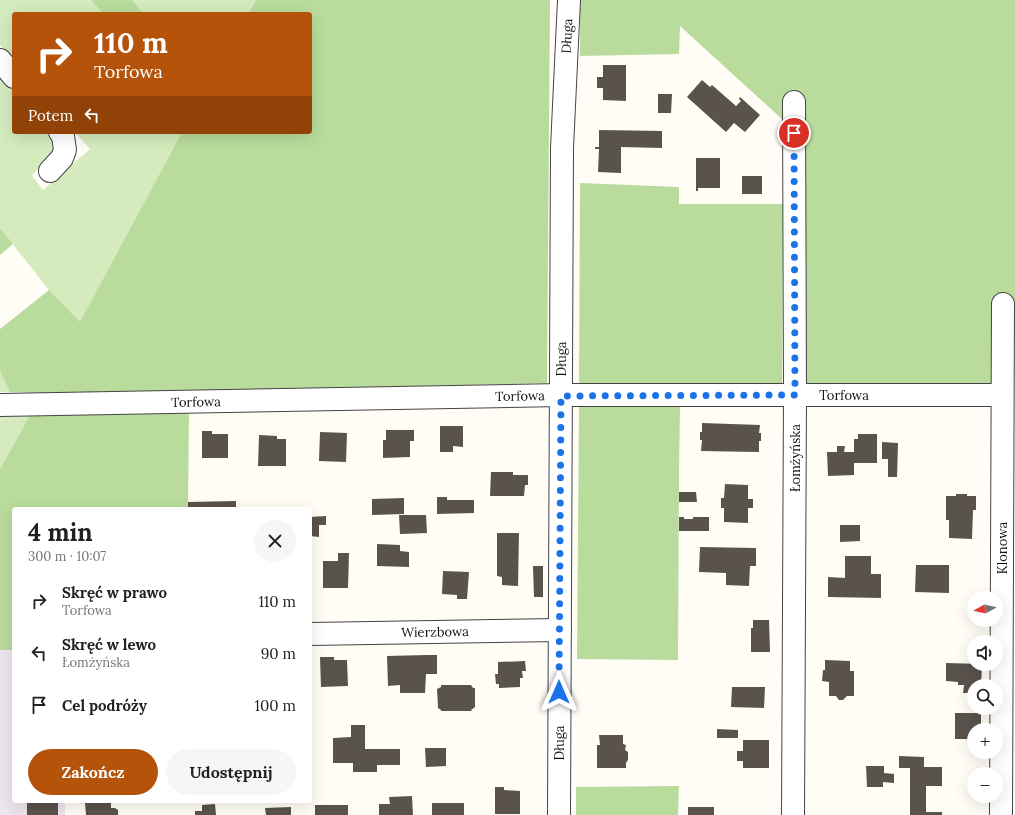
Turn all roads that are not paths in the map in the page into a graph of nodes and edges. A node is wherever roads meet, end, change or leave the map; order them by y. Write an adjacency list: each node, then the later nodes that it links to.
1 (569, 0): 10 (street, Długa)
2 (0, 60): 3 (street)
3 (12, 75)
4 (794, 102): 8 (street, Łomżyńska)
5 (62, 134): 6 (street)
6 (50, 171)
7 (1002, 304): 9 (street, Klonowa)
8 (795, 395): 9 (street, Torfowa); 10 (street, Torfowa); 15 (street, Łomżyńska)
9 (1002, 395): 16 (street, Klonowa)
10 (561, 396): 11 (street, Torfowa); 12 (street, Długa)
11 (0, 405)
12 (560, 630): 13 (street, Wierzbowa); 14 (street, Długa)
13 (312, 634)
14 (559, 815)
15 (793, 815)
16 (1001, 815)

